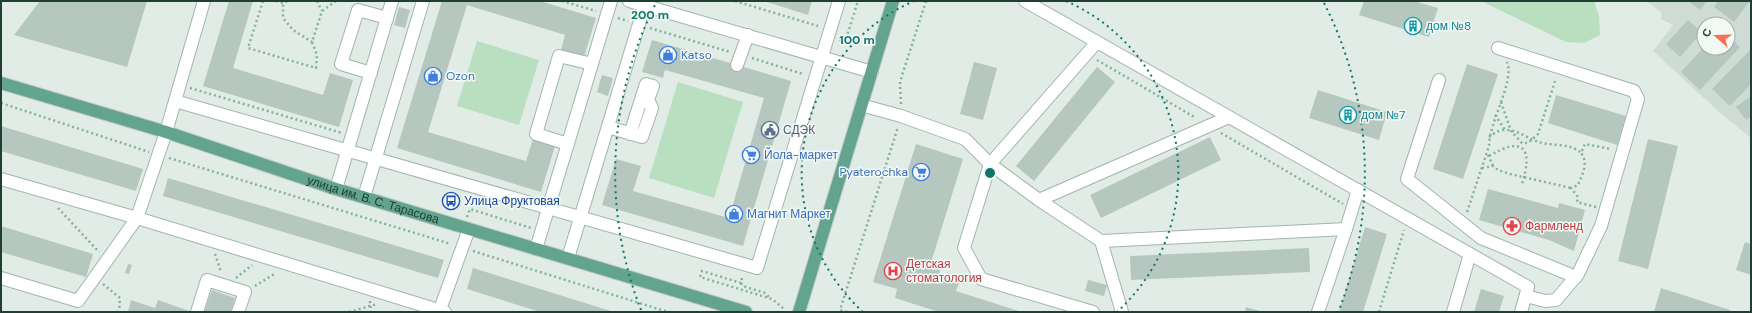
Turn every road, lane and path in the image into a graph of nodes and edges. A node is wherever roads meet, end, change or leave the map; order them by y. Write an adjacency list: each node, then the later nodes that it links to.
1 (204, 1): 38 (lane)
2 (263, 1): 24 (path)
3 (276, 1): 16 (path)
4 (317, 1): 18 (path)
5 (336, 1): 18 (path)
6 (392, 1): 20 (lane)
7 (423, 1): 63 (lane)
8 (562, 1): 19 (path)
9 (611, 1): 19 (lane)
10 (629, 1): 17 (lane)
11 (735, 1): 21 (path)
12 (839, 1): 28 (lane)
13 (893, 1): 32 (main road)
14 (926, 1): 44 (path)
15 (1026, 1): 25 (lane)
16 (286, 2): 24 (path)
17 (645, 3): 22 (lane); 23 (lane)
18 (322, 11): 24 (path)
19 (607, 15): 22 (path); 30 (lane)
20 (387, 18): 33 (lane); 33 (lane)
21 (818, 26)
22 (642, 29): 29 (path); 47 (lane)
23 (748, 36): 27 (lane); 29 (lane)
24 (312, 42)
25 (1097, 42): 45 (lane); 64 (lane)
26 (1498, 48): 31 (lane); 40 (path)
27 (810, 54): 28 (lane); 34 (path)
28 (822, 57): 32 (lane); 79 (lane)
29 (739, 60): 34 (path)
30 (592, 64): 55 (lane); 55 (lane)
31 (1559, 67): 53 (path); 60 (lane)
32 (872, 72): 42 (main road)
33 (371, 73): 57 (lane)
34 (803, 74): 36 (path)
35 (1439, 80): 81 (lane)
36 (801, 81)
37 (1, 82): 50 (main road, улица им. В. С. Тарасова)
38 (180, 85): 39 (lane); 46 (path)
39 (175, 101): 50 (lane); 57 (lane)
40 (1501, 101): 43 (path); 49 (path)
41 (1, 103): 61 (path)
42 (861, 105): 44 (lane); 112 (main road)
43 (1495, 114): 48 (path); 52 (path)
44 (902, 116): 64 (lane); 113 (path)
45 (1229, 117): 73 (lane); 75 (lane)
46 (346, 127)
47 (608, 127): 51 (lane); 79 (lane)
48 (1505, 130): 49 (path); 52 (path)
49 (1512, 131): 53 (path); 54 (path)
50 (166, 132): 61 (lane); 71 (main road, улица им. В. С. Тарасова)
51 (630, 134)
52 (1489, 138): 58 (path)
53 (1533, 140): 54 (path); 59 (path)
54 (1522, 142): 56 (path)
55 (568, 144): 76 (lane)
56 (1519, 146): 62 (path); 67 (path)
57 (347, 152): 63 (lane); 71 (lane)
58 (1487, 152): 62 (path); 66 (path)
59 (1581, 153): 60 (path); 70 (path)
60 (1623, 153): 77 (lane)
61 (158, 155): 78 (lane); 86 (path)
62 (1489, 156): 65 (path)
63 (375, 160): 74 (lane); 76 (lane)
64 (990, 164): 75 (lane); 114 (lane)
65 (1493, 166): 66 (path); 67 (path)
66 (1482, 168): 81 (path)
67 (1524, 178): 69 (path); 70 (path)
68 (1, 179): 72 (lane)
69 (1522, 184)
70 (1571, 188): 77 (path)
71 (336, 189): 74 (main road, улица им. В. С. Тарасова)
72 (42, 190): 78 (lane); 91 (path)
73 (1358, 190): 80 (lane); 83 (lane)
74 (364, 197): 82 (main road, улица им. В. С. Тарасова)
75 (1039, 200): 85 (lane)
76 (549, 208): 79 (lane); 87 (lane)
77 (1606, 210): 94 (lane)
78 (137, 218): 84 (lane); 91 (lane)
79 (580, 218): 90 (lane)
80 (1408, 219): 88 (lane); 117 (path)
81 (1463, 224): 94 (lane)
82 (469, 229): 86 (lane); 87 (main road, улица им. В. С. Тарасова)
83 (1346, 229): 85 (lane); 116 (lane)
84 (211, 240): 89 (lane); 98 (path)
85 (1101, 241): 115 (lane)
86 (462, 247): 109 (lane); 110 (path)
87 (536, 249): 90 (main road, улица им. В. С. Тарасова)
88 (1470, 254): 100 (lane); 118 (lane)
89 (263, 256): 92 (lane); 98 (path)
90 (568, 258): 104 (main road, улица им. В. С. Тарасова)
91 (107, 260): 93 (lane)
92 (290, 265): 99 (path); 109 (lane)
93 (95, 277): 95 (lane); 105 (path)
94 (1576, 277): 100 (lane)
95 (1, 278)
96 (742, 278): 97 (path)
97 (741, 283): 101 (path); 101 (path)
98 (225, 286): 99 (lane); 106 (lane)
99 (245, 292): 107 (lane)
100 (1527, 292): 119 (lane)
101 (770, 298): 103 (path)
102 (378, 304): 108 (path)
103 (784, 308)
104 (729, 310): 111 (main road, улица им. В. С. Тарасова)
105 (119, 312)
106 (198, 312)
107 (238, 312)
108 (348, 312)
109 (442, 312)
110 (668, 312)
111 (746, 312)
112 (799, 312)
113 (847, 312)
114 (1093, 312)
115 (1122, 312)
116 (1318, 312)
117 (1379, 312)
118 (1453, 312)
119 (1521, 312)

